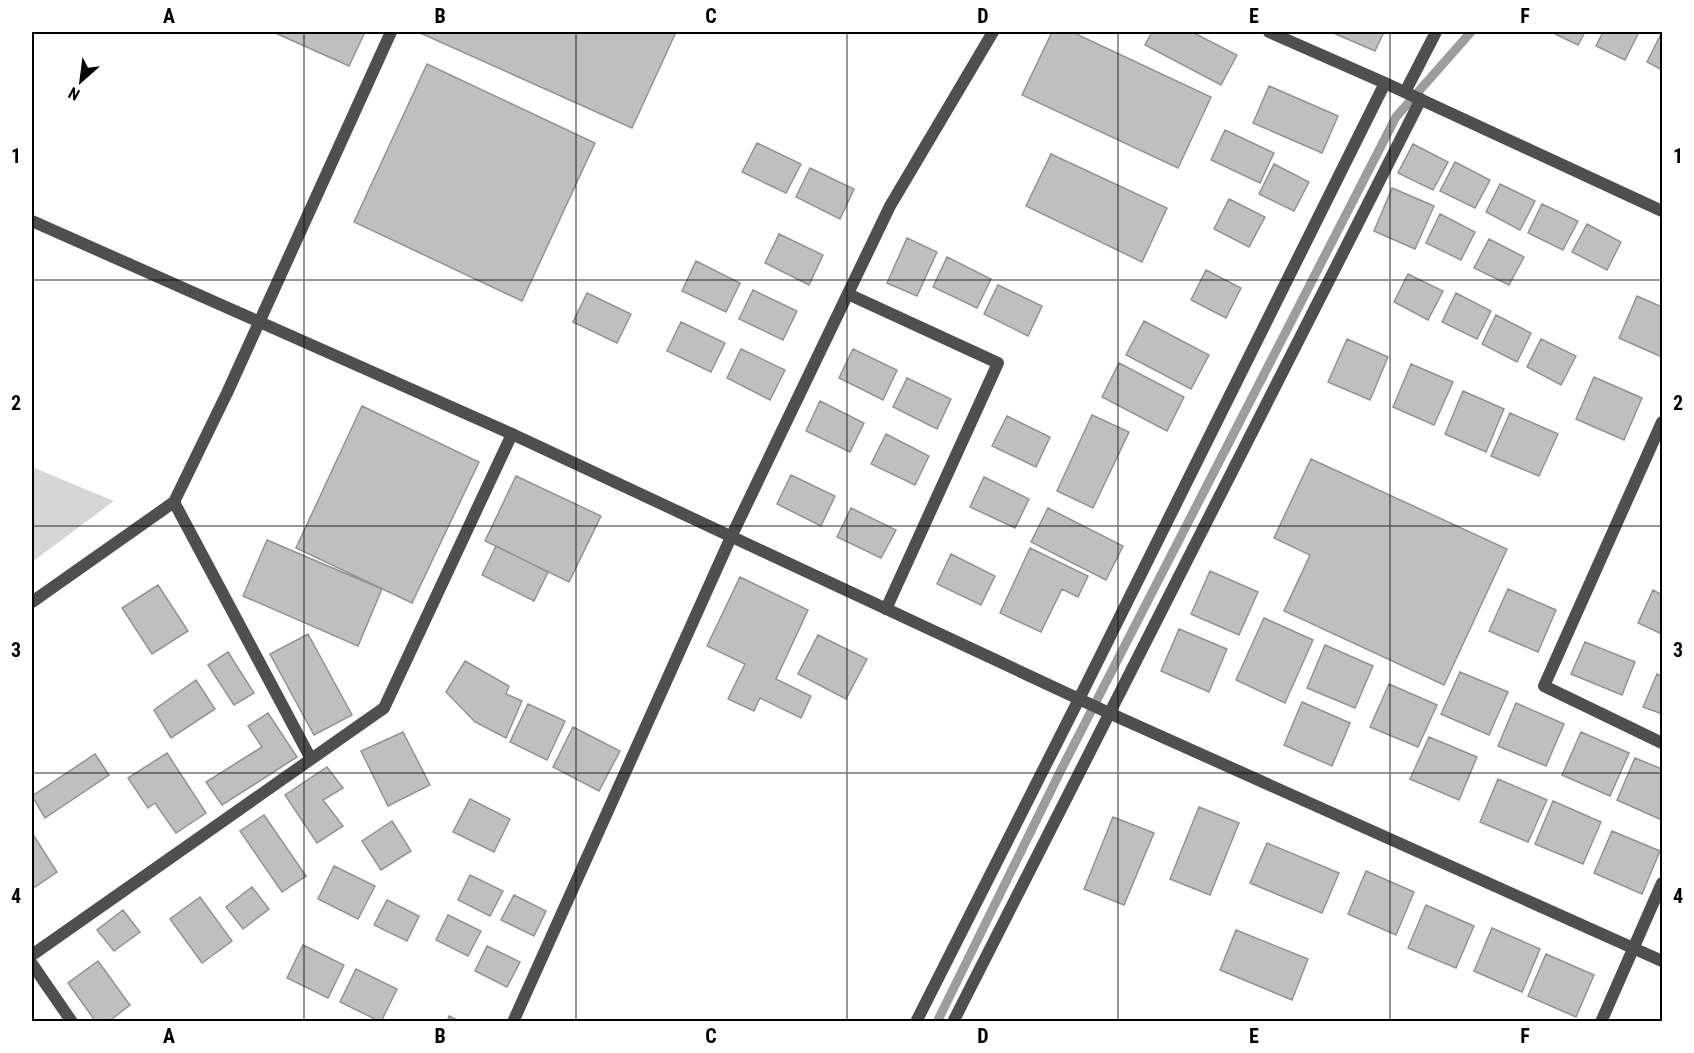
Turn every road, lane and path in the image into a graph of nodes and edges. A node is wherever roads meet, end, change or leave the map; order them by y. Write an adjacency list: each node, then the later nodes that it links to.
1 (391, 32): 11 (street)
2 (993, 32): 10 (street)
3 (1269, 32): 5 (street)
4 (1437, 32): 6 (street)
5 (1385, 83): 6 (street); 18 (street)
6 (1405, 92): 7 (street)
7 (1421, 99): 8 (street); 19 (street)
8 (1662, 211)
9 (32, 221): 11 (street)
10 (848, 294): 15 (street); 17 (street)
11 (259, 322): 13 (street); 14 (street)
12 (1662, 422): 20 (street)
13 (512, 434): 15 (street); 21 (street)
14 (174, 502): 16 (street); 21 (street)
15 (731, 537): 17 (street); 28 (street)
16 (32, 602)
17 (886, 609): 18 (street)
18 (1079, 699): 19 (street); 29 (street)
19 (1108, 713): 23 (street); 30 (street)
20 (1662, 743)
21 (311, 759): 24 (street)
22 (1662, 884): 23 (street)
23 (1635, 948): 25 (street); 31 (street)
24 (32, 955)
25 (1662, 961)
26 (32, 964): 27 (street)
27 (72, 1022)
28 (513, 1022)
29 (916, 1022)
30 (953, 1022)
31 (1602, 1022)

